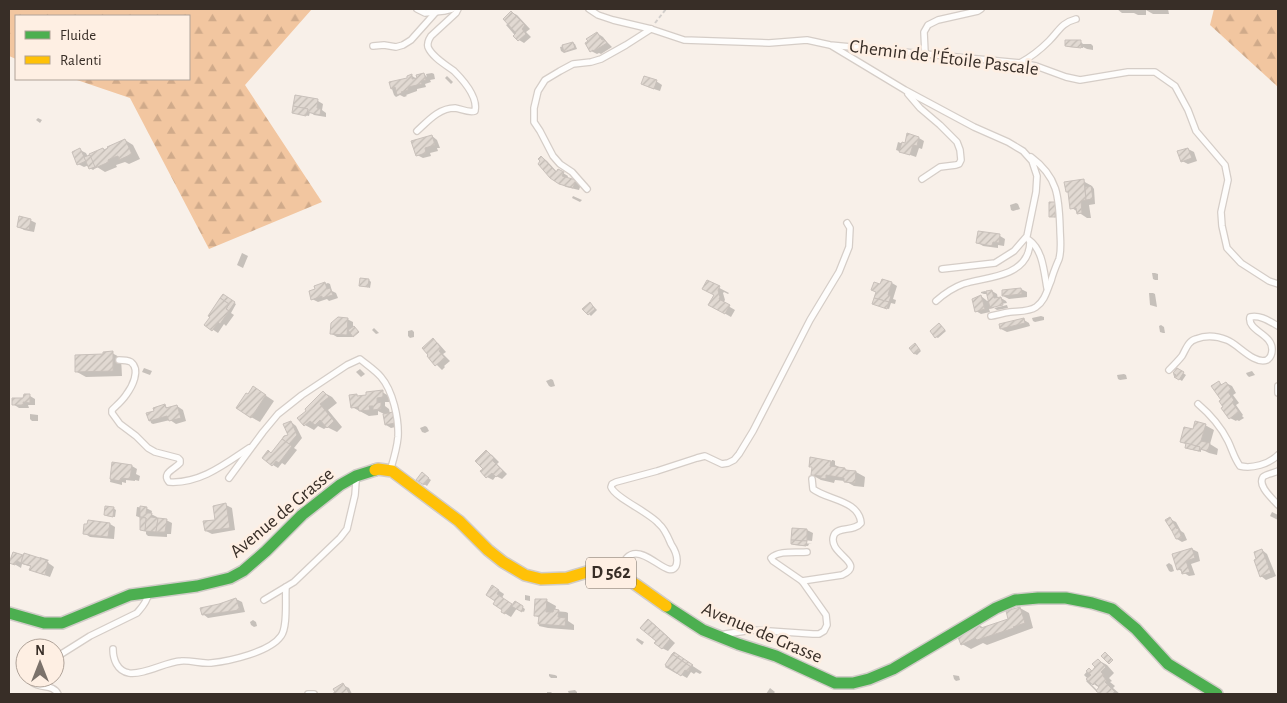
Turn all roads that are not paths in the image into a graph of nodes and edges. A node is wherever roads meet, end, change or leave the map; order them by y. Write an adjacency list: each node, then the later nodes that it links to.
1 (417, 9): 6 (lane)
2 (452, 9): 6 (lane)
3 (458, 9): 14 (lane)
4 (589, 9): 8 (lane, Chemin de l'Étoile Pascale)
5 (981, 9): 11 (lane)
6 (436, 12): 10 (lane)
7 (1076, 19): 12 (lane)
8 (651, 29): 9 (lane, Chemin de l'Étoile Pascale); 17 (lane)
9 (830, 45): 11 (lane, Chemin de l'Étoile Pascale); 13 (lane)
10 (373, 46)
11 (925, 54): 12 (lane, Chemin de l'Étoile Pascale)
12 (1020, 63): 21 (lane, Chemin de l'Étoile Pascale)
13 (905, 90): 15 (lane); 16 (lane)
14 (417, 131)
15 (1023, 151): 19 (lane); 22 (lane)
16 (922, 179)
17 (587, 189)
18 (847, 223): 40 (lane)
19 (1029, 239): 20 (lane); 22 (lane); 23 (lane)
20 (942, 269)
21 (1278, 284)
22 (1047, 290): 24 (lane)
23 (936, 301)
24 (991, 316)
25 (1278, 326): 27 (lane)
26 (119, 360): 31 (lane)
27 (1169, 370)
28 (1278, 386): 29 (lane)
29 (1278, 392)
30 (1198, 404): 32 (lane)
31 (251, 447): 33 (lane); 36 (lane)
32 (1278, 455)
33 (390, 470): 35 (main road, Avenue de Grasse); 40 (main road, Avenue de Grasse / D 562)
34 (1278, 471): 38 (lane)
35 (356, 476): 42 (lane); 43 (main road, Avenue de Grasse)
36 (229, 478)
37 (812, 479): 41 (lane)
38 (1278, 505)
39 (807, 552): 41 (lane)
40 (619, 575): 46 (main road, Avenue de Grasse / D 562)
41 (802, 581): 46 (lane)
42 (286, 587): 44 (lane); 47 (lane)
43 (149, 592): 45 (main road, Avenue de Grasse); 48 (lane)
44 (264, 600)
45 (9, 613)
46 (716, 635): 51 (main road, Avenue de Grasse / D 562)
47 (113, 649)
48 (65, 652)
49 (308, 694): 50 (lane)
50 (314, 694)
51 (1217, 694)

